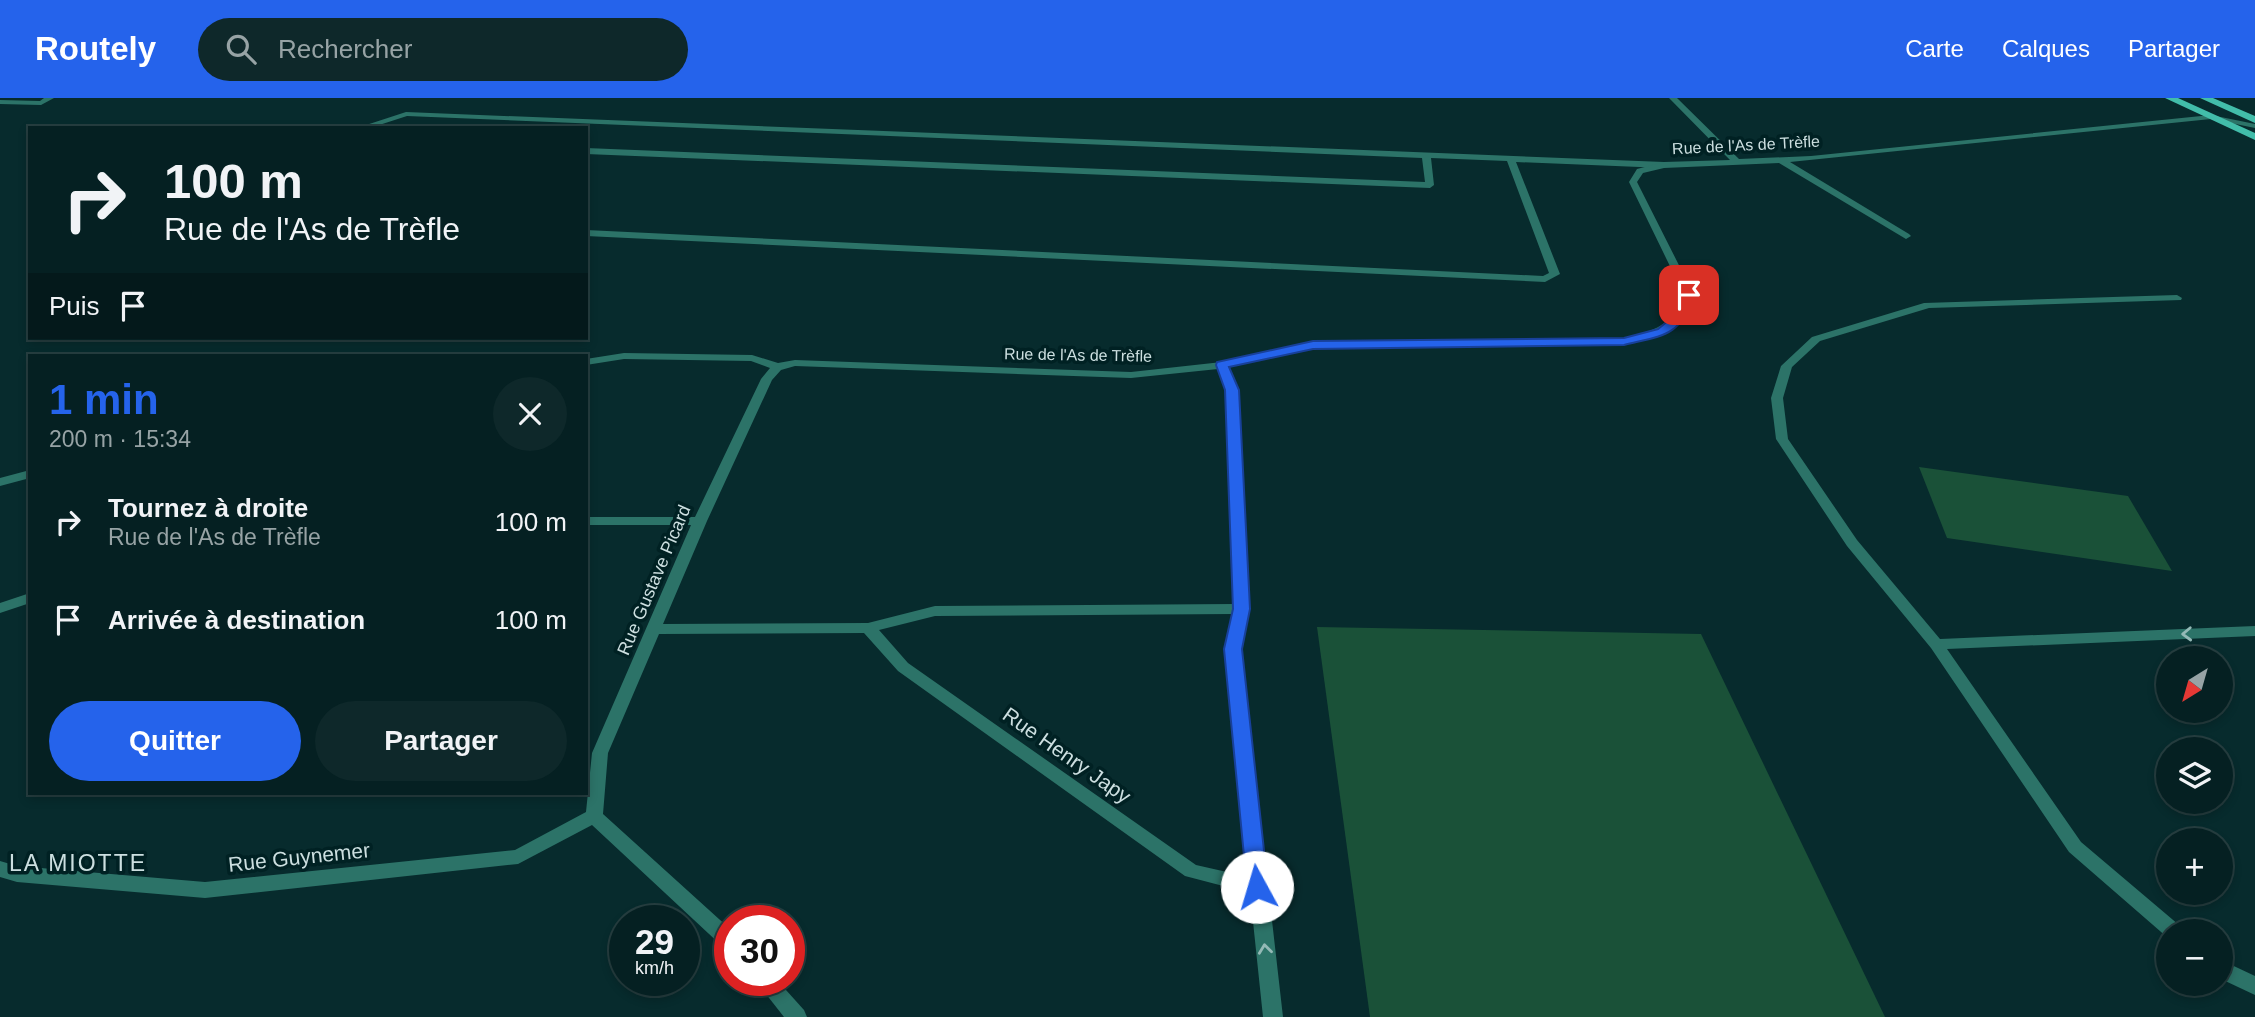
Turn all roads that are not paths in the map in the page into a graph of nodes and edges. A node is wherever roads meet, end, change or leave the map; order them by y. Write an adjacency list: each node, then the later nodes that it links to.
1 (50, 98): 5 (street)
2 (1673, 98): 17 (street)
3 (2170, 98): 7 (main road)
4 (2205, 98): 8 (main road)
5 (0, 102)
6 (485, 117): 10 (street); 11 (street); 14 (street)
7 (2211, 117): 9 (street, Rue de l'As de Trèfle); 12 (main road); 16 (street, Rue de l'As de Trèfle)
8 (2255, 120)
9 (2255, 125)
10 (367, 126)
11 (472, 126)
12 (2255, 137)
13 (588, 151): 14 (street)
14 (1426, 154): 15 (street)
15 (1510, 158): 18 (street); 19 (street)
16 (1780, 160): 17 (street, Rue de l'As de Trèfle); 20 (street)
17 (1737, 162): 18 (street, Rue de l'As de Trèfle)
18 (1664, 164): 23 (street, Rue de l'As de Trèfle)
19 (588, 233)
20 (1906, 236)
21 (2177, 298): 35 (street)
22 (588, 362): 24 (street)
23 (1222, 365): 24 (street, Rue de l'As de Trèfle); 31 (street)
24 (776, 368): 28 (street, Rue Gustave Picard)
25 (28, 475): 26 (street)
26 (0, 482)
27 (588, 521): 28 (street)
28 (700, 521): 33 (street, Rue Gustave Picard)
29 (28, 599): 30 (street)
30 (0, 608)
31 (1241, 609): 32 (street); 38 (street)
32 (868, 628): 33 (street); 38 (street, Rue Henry Japy)
33 (653, 629): 36 (street, Rue Gustave Picard)
34 (2255, 631): 35 (street, one-way to 35)
35 (1936, 645): 39 (street)
36 (594, 816): 37 (street, Rue Guynemer); 40 (street)
37 (0, 869)
38 (1257, 887): 45 (street, one-way to 38)
39 (2158, 919)
40 (714, 926)
41 (2233, 975): 42 (street)
42 (2255, 986)
43 (779, 996): 44 (street)
44 (797, 1017)
45 (1273, 1017)

